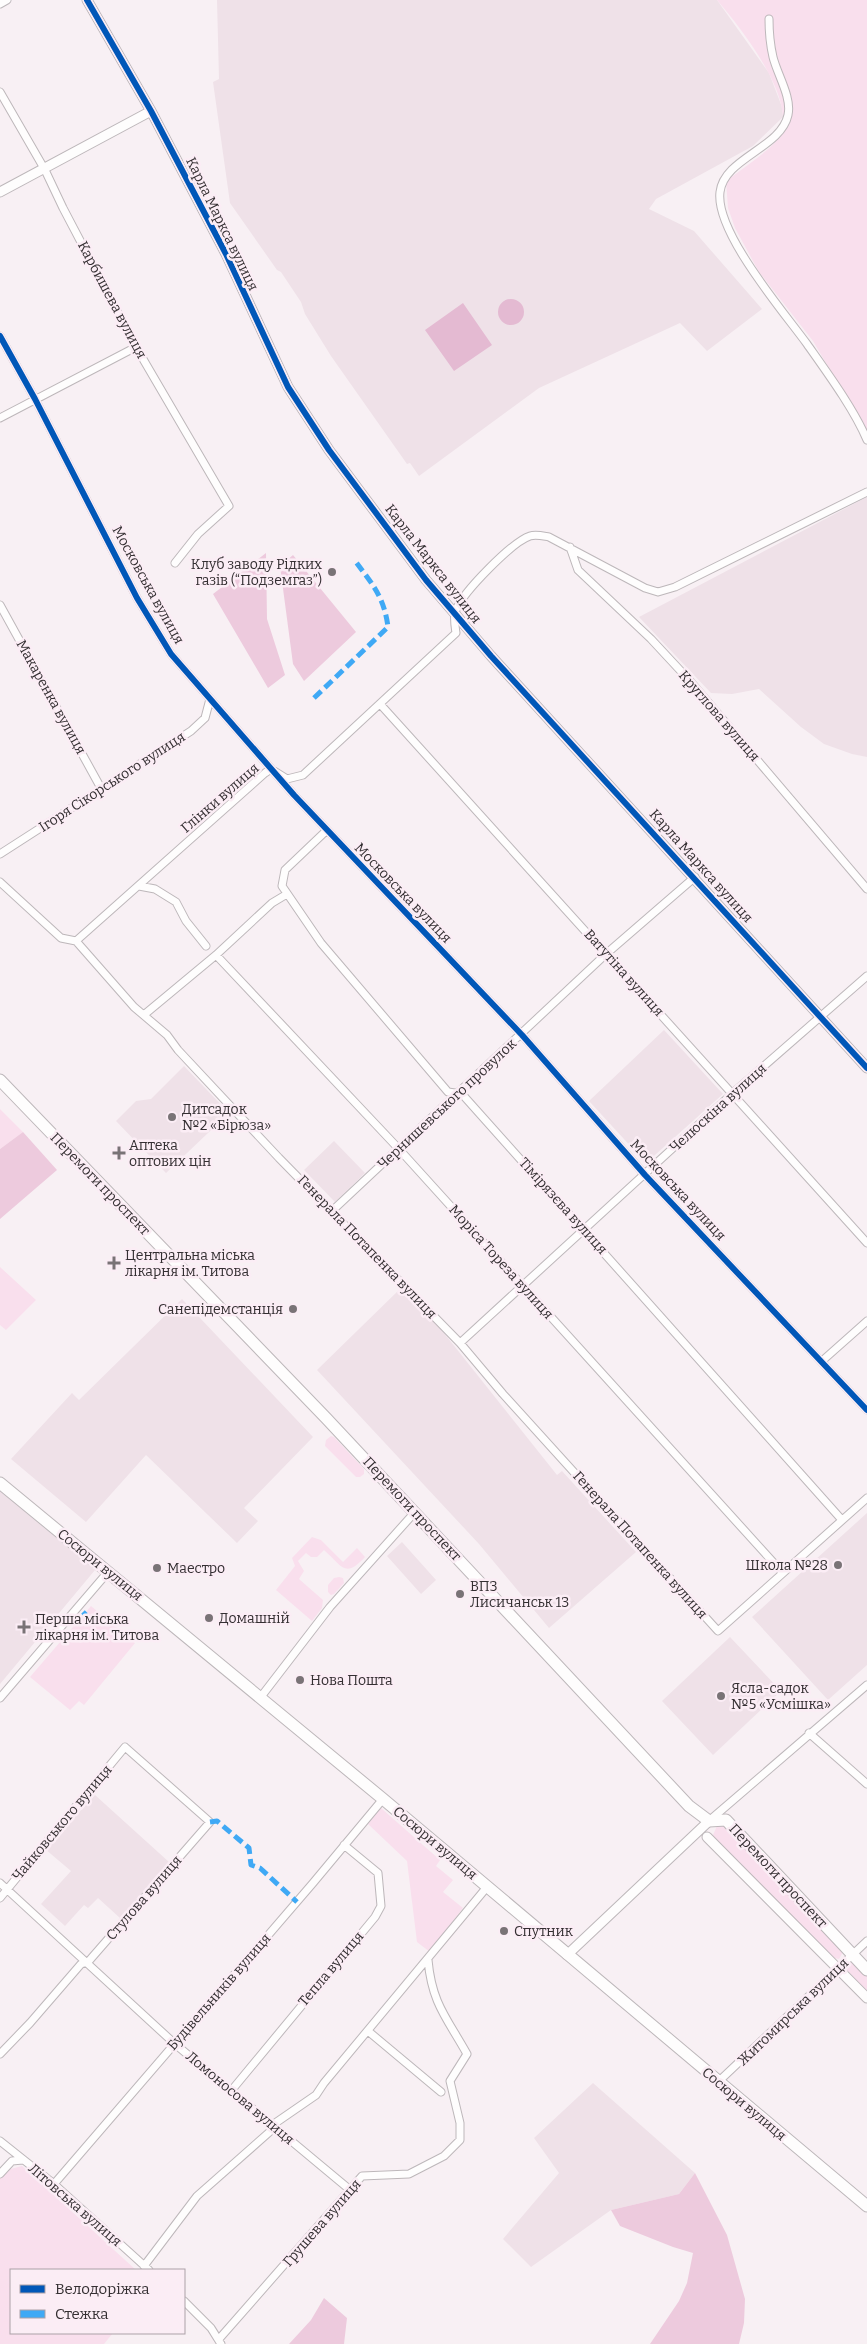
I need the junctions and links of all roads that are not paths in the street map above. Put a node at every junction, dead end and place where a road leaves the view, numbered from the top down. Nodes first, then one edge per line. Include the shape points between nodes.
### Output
1 (7, 0) edge
2 (87, 0) edge
3 (0, 4) edge
4 (768, 19) dead end
5 (0, 92) edge
6 (151, 110) junction
7 (45, 170) junction
8 (0, 192) edge
9 (0, 336) edge
10 (136, 347) junction
11 (35, 399) junction
12 (0, 418) edge
13 (867, 440) edge
14 (867, 492) edge
15 (570, 546) junction
16 (175, 563) dead end
17 (0, 604) edge
18 (454, 612) junction
19 (210, 699) junction
20 (380, 704) junction
21 (271, 769) junction
22 (102, 790) junction
23 (327, 830) junction
24 (0, 854) edge
25 (695, 877) junction
26 (0, 882) edge
27 (139, 886) junction
28 (867, 889) edge
29 (287, 894) junction
30 (76, 941) junction
31 (206, 946) dead end
32 (606, 954) junction
33 (216, 955) junction
34 (867, 976) edge
35 (144, 1014) junction
36 (820, 1017) junction
37 (522, 1036) junction
38 (867, 1068) edge
39 (0, 1080) edge
40 (458, 1093) junction
41 (733, 1093) junction
42 (398, 1148) junction
43 (646, 1175) junction
44 (333, 1210) junction
45 (585, 1230) junction
46 (867, 1243) edge
47 (522, 1285) junction
48 (867, 1320) edge
49 (460, 1343) junction
50 (822, 1361) junction
51 (867, 1410) edge
52 (0, 1483) edge
53 (867, 1498) edge
54 (415, 1512) junction
55 (842, 1520) junction
56 (108, 1572) junction
57 (782, 1572) junction
58 (867, 1685) edge
59 (0, 1698) edge
60 (260, 1698) junction
61 (809, 1733) junction
62 (125, 1748) joint
63 (867, 1784) edge
64 (383, 1799) junction
65 (710, 1821) junction
66 (707, 1837) junction
67 (690, 1838) junction
68 (344, 1846) junction
69 (0, 1883) edge
70 (487, 1887) junction
71 (7, 1890) junction
72 (0, 1898) edge
73 (867, 1941) edge
74 (567, 1954) junction
75 (852, 1954) junction
76 (428, 1960) junction
77 (88, 1962) junction
78 (838, 1968) junction
79 (867, 1970) edge
80 (867, 1998) edge
81 (368, 2031) junction
82 (175, 2044) junction
83 (0, 2054) edge
84 (718, 2082) junction
85 (231, 2091) junction
86 (441, 2092) dead end
87 (273, 2127) junction
88 (0, 2141) edge
89 (23, 2160) junction
90 (0, 2174) edge
91 (54, 2184) junction
92 (349, 2189) junction
93 (867, 2206) edge
94 (146, 2268) edge
95 (185, 2302) edge
96 (220, 2342) edge

1 - 3 street
2 - 6 street, Карла Маркса вулиця
4 - 13 street via 770,45 788,104 788,116 780,131 728,173 719,193 721,205 744,258 807,344
5 - 7 street, Карбишева вулиця
6 - 7 street
6 - 18 street, Карла Маркса вулиця via 226,254 290,390 329,450 426,580
7 - 8 street
7 - 10 street, Карбишева вулиця
9 - 11 street, Московська вулиця
10 - 11 street
10 - 16 street, Карбишева вулиця via 229,506 198,534
11 - 12 street
11 - 19 street, Московська вулиця via 137,598 171,654
14 - 15 street via 666,591 645,588
15 - 18 street via 549,537 528,536 514,545 465,593
15 - 28 street, Круглова вулиця via 578,570 690,681
17 - 22 street, Макаренка вулиця
18 - 20 street, Глінки вулиця via 456,633
18 - 25 street, Карла Маркса вулиця
19 - 21 street, Московська вулиця
19 - 22 street, Ігоря Сікорського вулиця via 205,718 191,731
20 - 21 street, Глінки вулиця via 303,775 287,779
20 - 32 street, Ватутіна вулиця
21 - 23 street, Московська вулиця
21 - 27 street, Глінки вулиця
22 - 24 street, Ігоря Сікорського вулиця
23 - 29 street via 286,870 282,886
23 - 37 street, Московська вулиця
25 - 32 street, Чернишевського провулок
25 - 36 street, Карла Маркса вулиця
26 - 30 street, Генерала Потапенка вулиця via 61,938
27 - 30 street, Глінки вулиця
27 - 31 street via 154,889 176,902
29 - 33 street via 272,903
29 - 40 street, Тімірязєва вулиця via 321,943 448,1092
30 - 35 street, Генерала Потапенка вулиця via 134,1007
32 - 37 street, Чернишевського провулок
32 - 41 street, Ватутіна вулиця
33 - 35 street
33 - 42 street, Моріса Тореза вулиця
34 - 36 street, Челюскіна вулиця
35 - 44 street, Генерала Потапенка вулиця via 168,1035 178,1050 272,1151
36 - 38 street, Карла Маркса вулиця
36 - 41 street, Челюскіна вулиця
37 - 40 street, Чернишевського провулок
37 - 43 street, Московська вулиця
39 - 54 main road, Перемоги проспект
40 - 42 street, Чернишевського провулок
40 - 45 street, Тімірязєва вулиця
41 - 43 street, Челюскіна вулиця
41 - 46 street, Ватутіна вулиця
42 - 44 street, Чернишевського провулок
42 - 47 street, Моріса Тореза вулиця
43 - 45 street, Челюскіна вулиця
43 - 50 street, Московська вулиця
44 - 49 street, Генерала Потапенка вулиця
45 - 47 street, Челюскіна вулиця
45 - 55 street, Тімірязєва вулиця
47 - 49 street, Челюскіна вулиця
47 - 57 street, Моріса Тореза вулиця
48 - 50 street
49 - 57 street, Генерала Потапенка вулиця via 718,1631
50 - 51 street, Московська вулиця
52 - 56 main road, Сосюри вулиця
53 - 55 street
54 - 60 street via 330,1607
54 - 65 main road, Перемоги проспект via 689,1806
55 - 57 street
56 - 59 street
56 - 60 main road, Сосюри вулиця
58 - 61 street
60 - 64 main road, Сосюри вулиця
61 - 63 street
61 - 65 street
62 - 71 street, Чайковського вулиця
62 - 77 street, Стулова вулиця via 210,1822
64 - 68 street, Будівельників вулиця
64 - 70 main road, Сосюри вулиця
65 - 66 street
65 - 67 street
65 - 75 main road, Перемоги проспект via 726,1820
66 - 67 street
66 - 78 street, Перемоги проспект
67 - 74 street
68 - 82 street, Будівельників вулиця
68 - 85 street, Тепла вулиця via 378,1873 381,1906
69 - 71 street, Ломоносова вулиця
70 - 74 main road, Сосюри вулиця
70 - 76 street
71 - 72 street, Чайковського вулиця
71 - 77 street, Ломоносова вулиця
73 - 75 street, Житомирська вулиця
74 - 84 main road, Сосюри вулиця
75 - 78 street, Житомирська вулиця
75 - 79 main road, Перемоги проспект
76 - 81 street
76 - 92 street, Грушева вулиця via 437,2005 467,2054 450,2081 460,2123 460,2140 444,2156 409,2174 362,2176
77 - 82 street, Ломоносова вулиця
77 - 83 street, Стулова вулиця via 81,1964
78 - 80 street, Перемоги проспект
78 - 84 street, Житомирська вулиця
81 - 86 street
81 - 87 street via 316,2096
82 - 85 street, Ломоносова вулиця
82 - 91 street, Будівельників вулиця
84 - 93 main road, Сосюри вулиця
85 - 87 street, Ломоносова вулиця
87 - 92 street, Ломоносова вулиця
87 - 94 street via 197,2196
88 - 89 street, Літовська вулиця
89 - 90 street via 12,2162
89 - 91 street, Літовська вулиця
91 - 94 street, Літовська вулиця
92 - 96 street, Грушева вулиця
95 - 96 street

